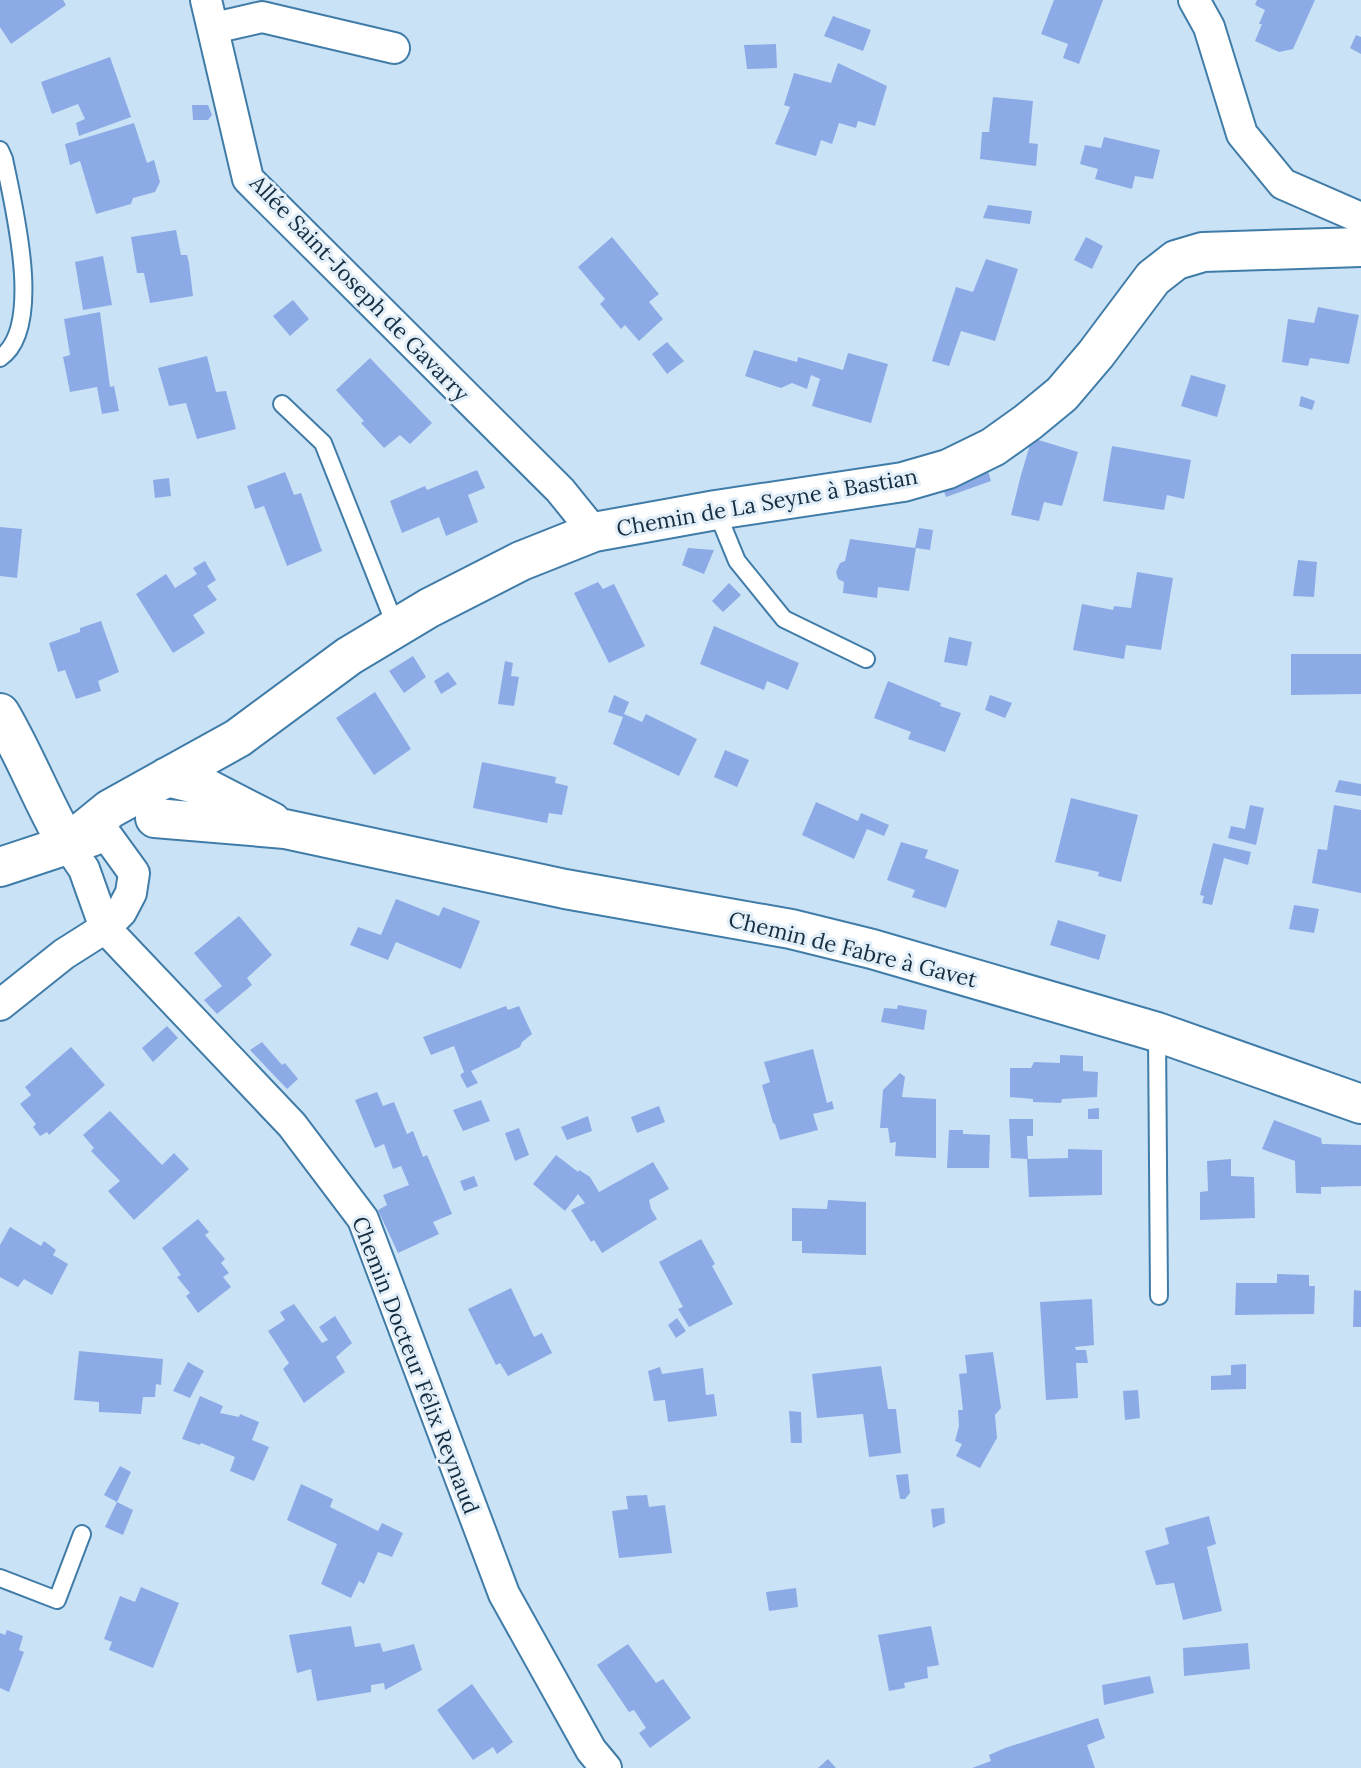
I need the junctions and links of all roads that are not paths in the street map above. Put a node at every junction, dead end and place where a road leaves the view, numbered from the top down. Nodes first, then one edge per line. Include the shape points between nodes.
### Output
1 (1194, 0) edge
2 (210, 14) edge
3 (394, 48) dead end
4 (0, 150) edge
5 (1361, 218) edge
6 (1361, 247) edge
7 (0, 358) edge
8 (282, 404) dead end
9 (716, 510) junction
10 (594, 532) junction
11 (396, 627) junction
12 (866, 659) dead end
13 (0, 713) edge
14 (183, 781) junction
15 (155, 818) junction
16 (285, 829) junction
17 (87, 835) junction
18 (0, 867) edge
19 (105, 928) junction
20 (0, 1005) edge
21 (1157, 1032) junction
22 (1361, 1104) edge
23 (1159, 1296) dead end
24 (82, 1534) dead end
25 (0, 1578) edge
26 (606, 1768) edge

1 - 5 street via 1209,27 1242,134 1283,184
2 - 3 street via 262,17
2 - 10 street, Allée Saint-Joseph de Gavarry via 248,179 560,490
4 - 7 lane via 17,224 24,296 20,325 9,352
6 - 9 street, Chemin de La Seyne à Bastian via 1203,252 1176,260 1153,278 1062,394 993,447 948,469 903,482
8 - 11 lane via 323,443
9 - 10 street, Chemin de La Seyne à Bastian
9 - 12 lane via 737,561 784,619
10 - 11 street, Chemin de La Seyne à Bastian via 521,561
11 - 14 street, Chemin de La Seyne à Bastian via 349,656
13 - 17 street via 50,814
14 - 15 street, Chemin de La Seyne à Bastian
14 - 16 street, Chemin de Fabre à Gavet
14 - 17 street, Chemin de La Seyne à Bastian via 110,809
15 - 16 street, Chemin de Fabre à Gavet
15 - 17 street, Chemin de La Seyne à Bastian
16 - 21 street, Chemin de Fabre à Gavet via 565,889 791,929
17 - 18 street, Chemin de La Seyne à Bastian
17 - 19 street via 84,869
17 - 19 street via 134,873 121,912
19 - 20 street
19 - 26 street, Chemin Docteur Félix Reynaud via 292,1125 363,1219 504,1594
21 - 22 street, Chemin de Fabre à Gavet
21 - 23 lane
24 - 25 lane via 57,1600

